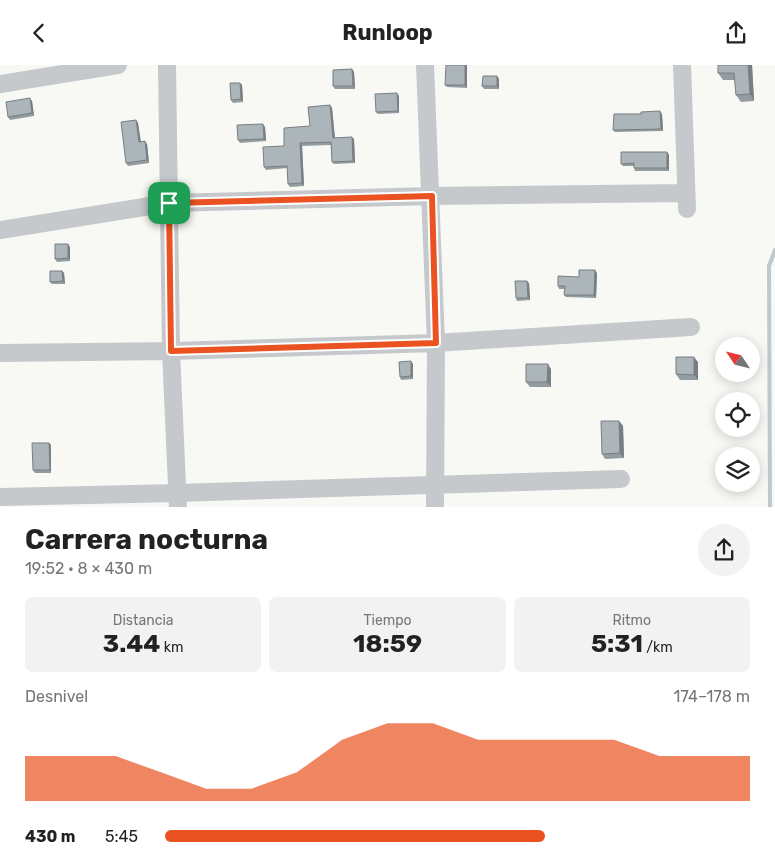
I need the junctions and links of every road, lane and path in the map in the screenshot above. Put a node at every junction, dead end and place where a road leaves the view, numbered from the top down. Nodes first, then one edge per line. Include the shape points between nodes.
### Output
1 (118, 65) edge
2 (168, 65) edge
3 (425, 65) edge
4 (682, 65) edge
5 (0, 83) edge
6 (432, 196) junction
7 (169, 203) junction
8 (0, 230) edge
9 (691, 327) dead end
10 (436, 343) junction
11 (171, 351) junction
12 (0, 353) edge
13 (621, 479) dead end
14 (434, 484) junction
15 (0, 497) edge
16 (178, 501) edge
17 (435, 507) edge

1 - 5 street
2 - 7 street
3 - 6 street
4 - 6 street via 686,201
6 - 7 street
6 - 10 street
7 - 8 street
7 - 11 street
9 - 10 street
10 - 11 street
10 - 14 street
11 - 12 street
11 - 16 street
13 - 14 street
14 - 16 street
14 - 17 street
15 - 16 street

